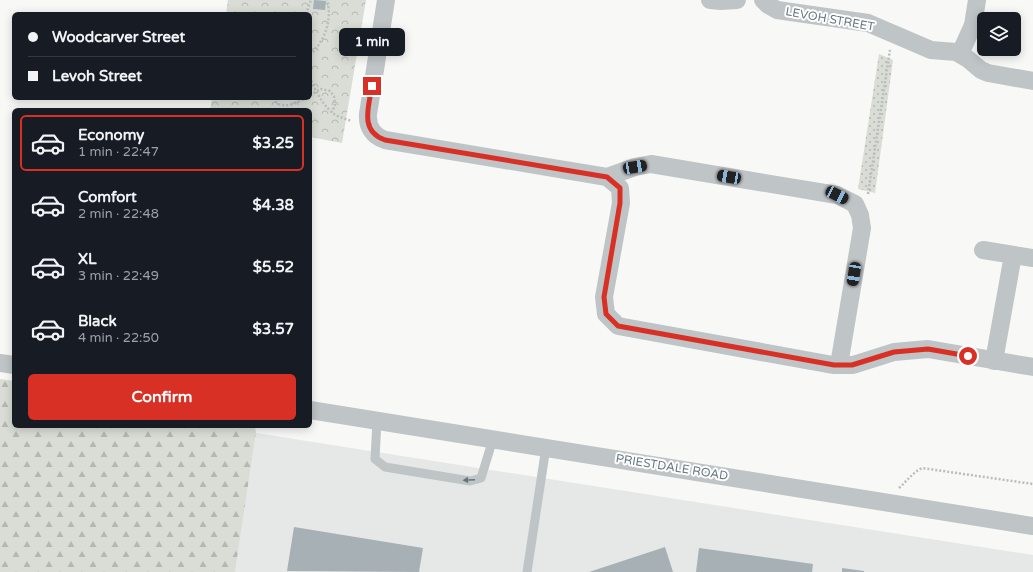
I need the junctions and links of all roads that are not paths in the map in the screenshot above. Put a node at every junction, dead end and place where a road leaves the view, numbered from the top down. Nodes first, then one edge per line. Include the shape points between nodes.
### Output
1 (386, 0) edge
2 (710, 0) edge
3 (736, 0) edge
4 (763, 0) edge
5 (977, 0) edge
6 (960, 54) junction
7 (1033, 80) edge
8 (607, 177) junction
9 (983, 250) dead end
10 (1013, 255) junction
11 (1033, 258) edge
12 (994, 361) junction
13 (0, 363) edge
14 (12, 365) edge
15 (839, 365) junction
16 (1033, 367) edge
17 (312, 410) edge
18 (377, 420) junction
19 (492, 439) junction
20 (546, 447) junction
21 (1033, 526) edge
22 (527, 572) edge

1 - 8 street via 367,122 371,131 378,137
2 - 3 street
4 - 6 street, LEVOH STREET via 777,10 868,23 931,50
5 - 6 street via 973,25
6 - 7 street, LEVOH STREET via 988,73
8 - 15 street via 620,188 620,203 604,297 606,314 618,326
8 - 15 street via 651,164 837,195 855,204 862,228
9 - 10 street
10 - 11 street
10 - 12 street
12 - 15 street via 928,349 894,352 852,365
12 - 16 street
13 - 14 street
17 - 18 street, PRIESTDALE ROAD
18 - 19 street, PRIESTDALE ROAD
19 -> 18 lane via 481,478 470,481 385,468 375,459
19 - 20 street, PRIESTDALE ROAD
20 - 21 street, PRIESTDALE ROAD
20 - 22 lane

